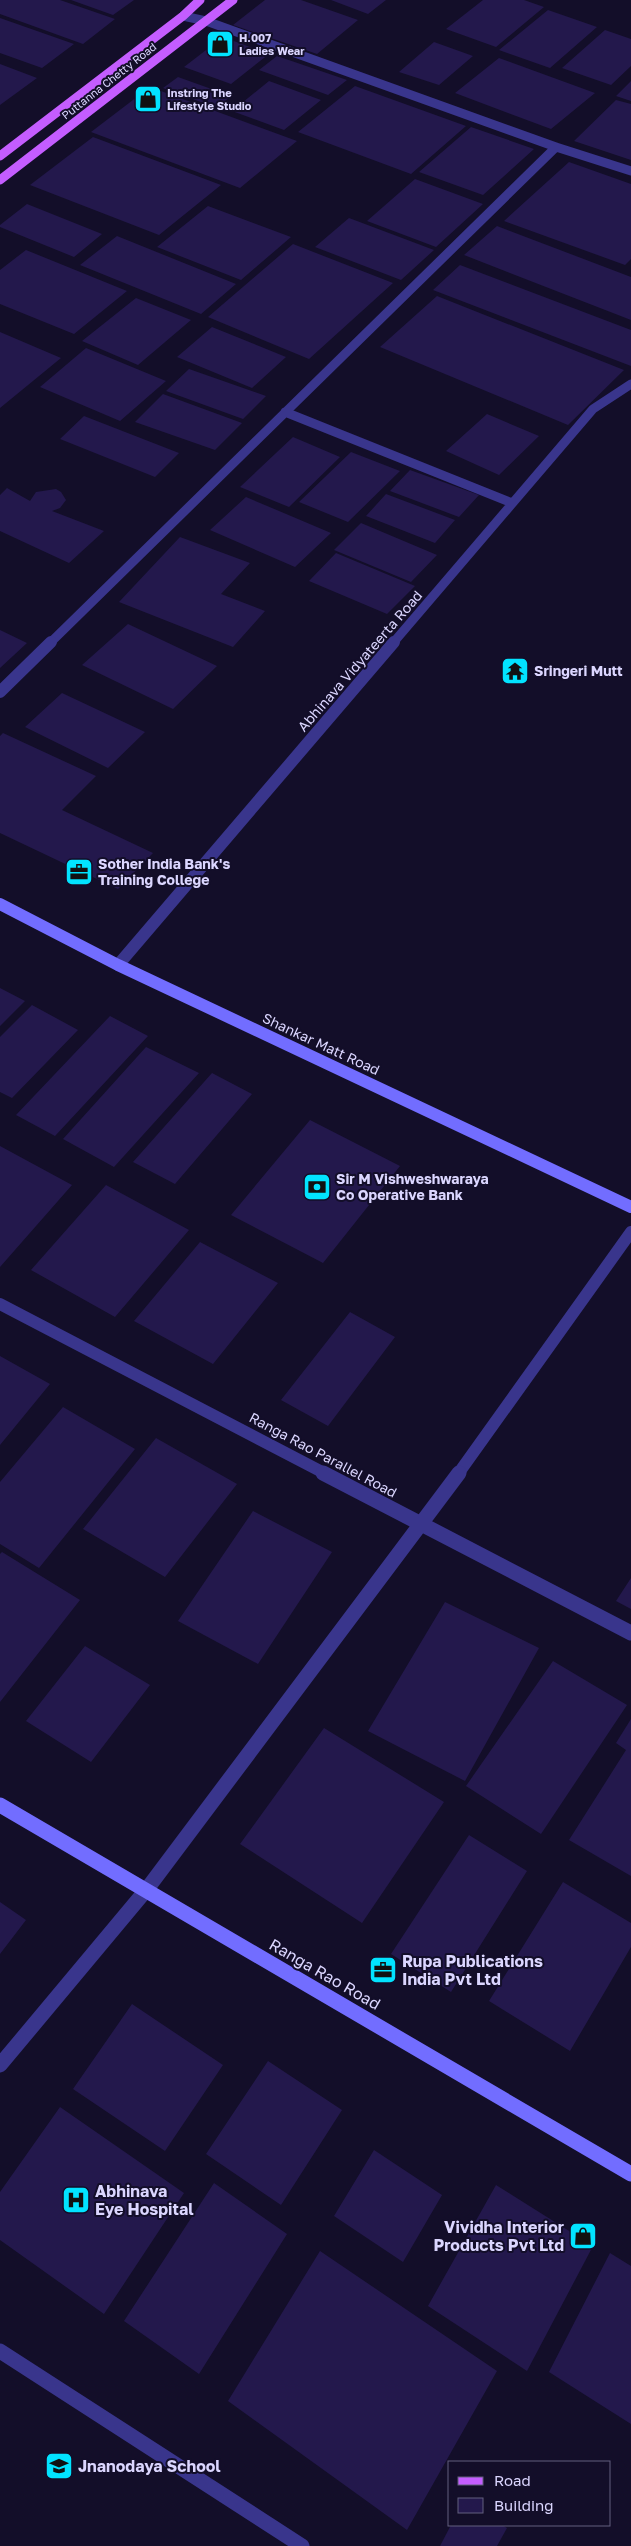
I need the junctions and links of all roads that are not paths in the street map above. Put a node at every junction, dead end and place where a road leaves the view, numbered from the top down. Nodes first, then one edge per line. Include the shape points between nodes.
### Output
1 (200, 0) edge
2 (232, 0) edge
3 (183, 16) junction
4 (206, 21) junction
5 (556, 147) junction
6 (0, 156) edge
7 (631, 172) edge
8 (0, 180) edge
9 (631, 384) edge
10 (285, 412) junction
11 (512, 503) junction
12 (0, 692) edge
13 (0, 904) edge
14 (118, 964) junction
15 (631, 1208) edge
16 (631, 1232) edge
17 (0, 1304) edge
18 (422, 1525) junction
19 (631, 1633) edge
20 (0, 1805) edge
21 (147, 1889) junction
22 (0, 2065) edge
23 (631, 2174) edge
24 (0, 2352) edge
25 (302, 2546) edge

1 - 3 main road, Puttanna Chetty Road
2 - 4 main road, Puttanna Chetty Road
3 - 4 street
3 - 6 main road, Puttanna Chetty Road
4 - 5 street
4 - 8 main road, Puttanna Chetty Road
5 - 7 street
5 - 10 street
9 - 11 street, Abhinava Vidyateerta Road via 593,409
10 - 11 street
10 - 12 street
11 - 14 street, Abhinava Vidyateerta Road
13 - 14 street, Shankar Matt Road
14 - 15 street, Shankar Matt Road
16 - 18 street
17 - 18 street, Ranga Rao Parallel Road
18 - 19 street, Ranga Rao Parallel Road
18 - 21 street
20 - 21 street, Ranga Rao Road
21 - 22 street
21 - 23 street, Ranga Rao Road
24 - 25 street

